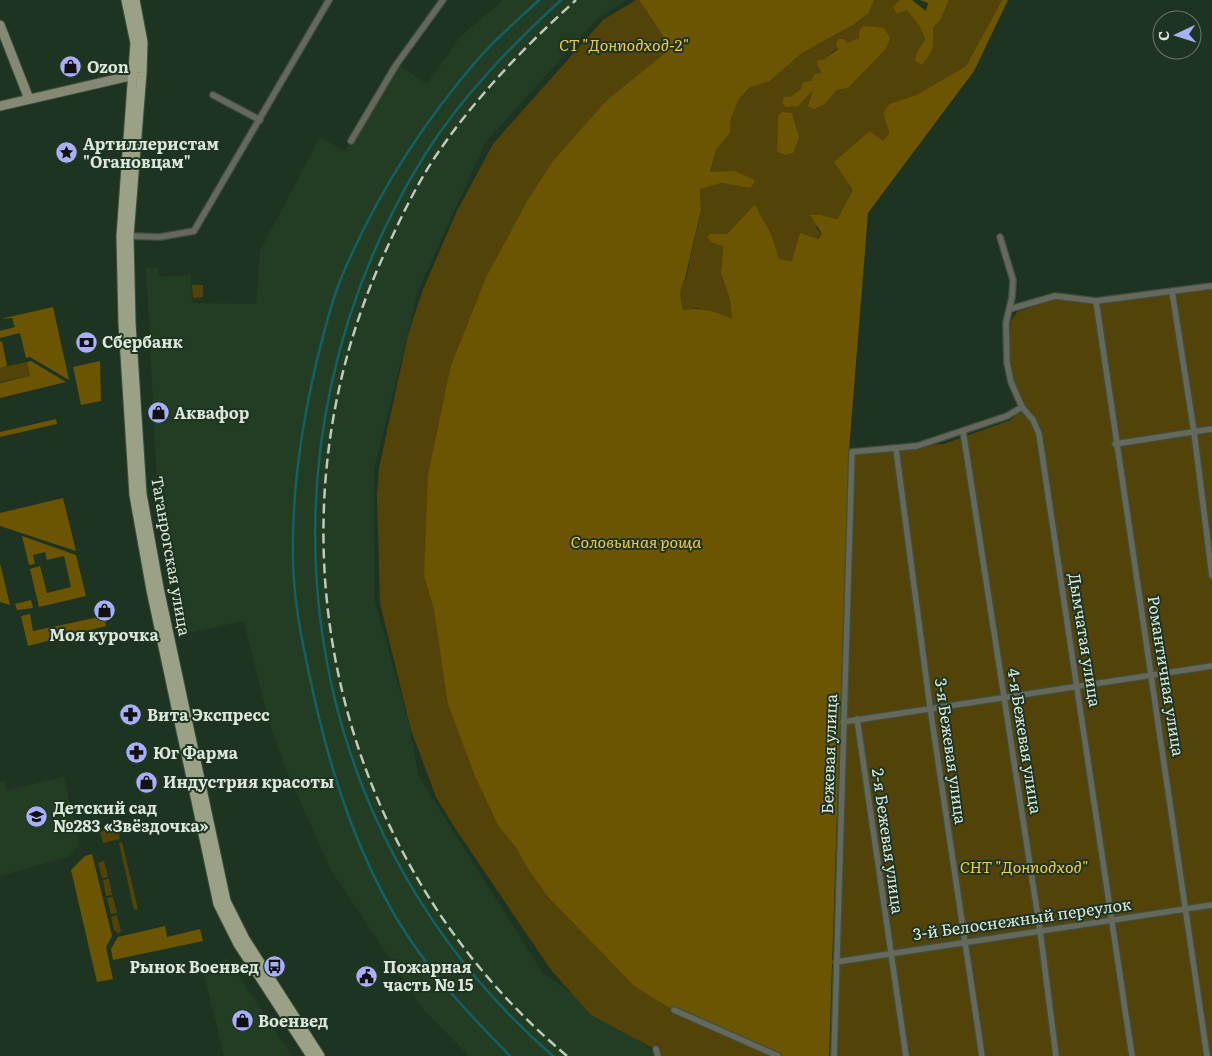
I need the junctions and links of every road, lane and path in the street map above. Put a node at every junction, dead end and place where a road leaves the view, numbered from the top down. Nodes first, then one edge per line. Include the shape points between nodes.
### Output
1 (126, 0) edge
2 (135, 0) edge
3 (329, 0) edge
4 (443, 0) edge
5 (0, 25) edge
6 (138, 74) junction
7 (213, 95) dead end
8 (30, 99) junction
9 (0, 106) edge
10 (260, 120) junction
11 (351, 141) dead end
12 (125, 236) junction
13 (1000, 237) dead end
14 (1212, 286) edge
15 (1172, 291) junction
16 (1096, 300) junction
17 (1010, 308) junction
18 (1022, 408) junction
19 (1212, 429) edge
20 (963, 431) junction
21 (1194, 432) junction
22 (1116, 444) junction
23 (896, 449) junction
24 (1212, 576) edge
25 (160, 614) junction
26 (1212, 666) edge
27 (1152, 675) junction
28 (1078, 687) junction
29 (1005, 698) junction
30 (930, 708) junction
31 (857, 719) junction
32 (843, 722) junction
33 (1212, 905) edge
34 (1186, 909) junction
35 (1112, 920) junction
36 (1040, 930) junction
37 (965, 942) junction
38 (890, 952) junction
39 (836, 962) junction
40 (674, 1010) dead end
41 (656, 1049) dead end
42 (311, 1056) edge
43 (320, 1056) edge
44 (658, 1056) edge
45 (778, 1056) edge
46 (834, 1056) edge
47 (906, 1056) edge
48 (982, 1056) edge
49 (1056, 1056) edge
50 (1132, 1056) edge
51 (1207, 1056) edge

1 - 6 main road, Таганрогская улица
2 - 6 main road, Таганрогская улица via 143,42
3 - 10 street
4 - 11 street via 396,65
5 - 8 main road
6 - 8 main road
6 - 12 main road, Таганрогская улица
7 - 10 street
8 - 9 main road
10 - 12 street via 194,230 160,236
12 - 25 main road, Таганрогская улица via 142,494
13 - 17 street, Дымчатая улица via 1013,280
14 - 15 street
15 - 16 street
15 - 21 street
16 - 17 street via 1055,296
16 - 22 street, Романтичная улица
17 - 18 street, Дымчатая улица via 1006,323 1007,363
18 - 20 street
18 - 28 street, Дымчатая улица via 1033,420 1039,434
19 - 21 street
20 - 23 street via 917,446
20 - 29 street, 4-я Бежевая улица
21 - 22 street
21 - 24 street
22 - 27 street, Романтичная улица
23 - 30 street, 3-я Бежевая улица
23 - 32 street, Бежевая улица via 852,452
25 - 42 main road, Таганрогская улица via 218,904 238,944
25 - 43 main road, Таганрогская улица via 226,901 244,939
26 - 27 street
27 - 28 street
27 - 34 street, Романтичная улица
28 - 29 street
28 - 35 street, Дымчатая улица
29 - 30 street
29 - 36 street, 4-я Бежевая улица
30 - 31 street
30 - 37 street, 3-я Бежевая улица
31 - 32 street
31 - 38 street, 2-я Бежевая улица
32 - 39 street, Бежевая улица
33 - 34 street, 3-й Белоснежный переулок
34 - 35 street, 3-й Белоснежный переулок
34 - 51 street, Романтичная улица
35 - 36 street, 3-й Белоснежный переулок
35 - 50 street, Дымчатая улица
36 - 37 street, 3-й Белоснежный переулок
36 - 49 street, 4-я Бежевая улица
37 - 38 street, 3-й Белоснежный переулок
37 - 48 street, 3-я Бежевая улица
38 - 39 street, 3-й Белоснежный переулок
38 - 47 street, 2-я Бежевая улица
39 - 46 street, Бежевая улица
40 - 45 street
41 - 44 street

